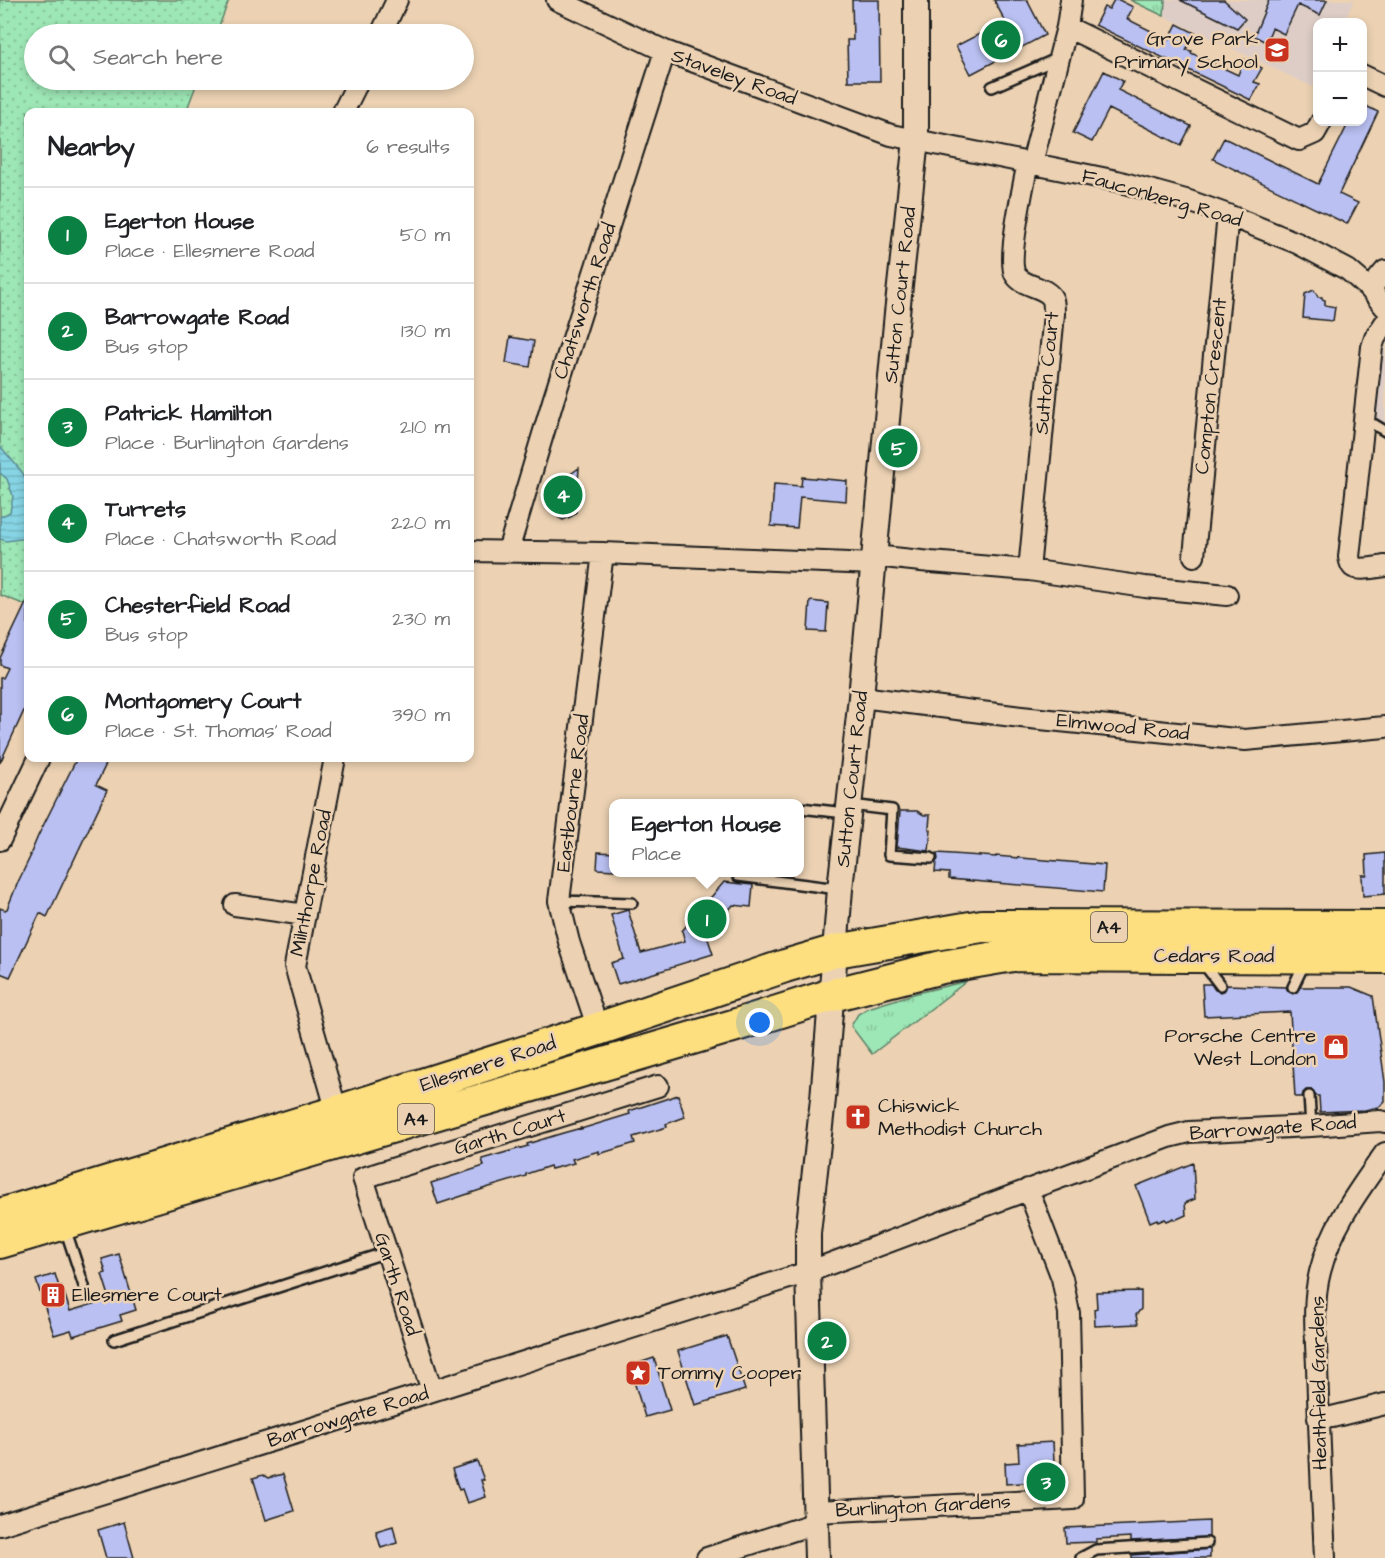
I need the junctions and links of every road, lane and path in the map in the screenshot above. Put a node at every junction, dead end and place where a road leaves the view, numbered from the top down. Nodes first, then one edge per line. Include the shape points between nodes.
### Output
1 (397, 0) edge
2 (557, 0) edge
3 (916, 0) edge
4 (1071, 0) edge
5 (386, 24) edge
6 (1067, 27) junction
7 (665, 51) junction
8 (1059, 58) junction
9 (1367, 77) edge
10 (1385, 86) edge
11 (992, 87) dead end
12 (354, 90) edge
13 (345, 108) edge
14 (1319, 126) edge
15 (916, 140) junction
16 (1030, 163) junction
17 (1228, 215) junction
18 (1385, 271) edge
19 (1370, 289) junction
20 (1385, 308) edge
21 (1385, 323) edge
22 (1364, 423) junction
23 (1385, 431) edge
24 (474, 551) edge
25 (508, 551) junction
26 (603, 553) junction
27 (1194, 556) dead end
28 (874, 560) junction
29 (1385, 566) edge
30 (1029, 570) junction
31 (1227, 595) dead end
32 (861, 698) junction
33 (1385, 727) edge
34 (37, 762) edge
35 (334, 762) edge
36 (804, 808) edge
37 (849, 809) junction
38 (0, 840) edge
39 (930, 858) dead end
40 (745, 877) edge
41 (840, 890) junction
42 (559, 901) junction
43 (632, 903) dead end
44 (235, 905) dead end
45 (305, 915) junction
46 (1385, 927) edge
47 (836, 951) junction
48 (1198, 956) junction
49 (1307, 957) junction
50 (1385, 957) edge
51 (1220, 985) dead end
52 (1293, 987) dead end
53 (832, 995) junction
54 (598, 1029) junction
55 (658, 1086) dead end
56 (1309, 1096) dead end
57 (337, 1112) junction
58 (1385, 1122) edge
59 (1311, 1126) junction
60 (1385, 1153) edge
61 (363, 1178) joint
62 (1028, 1189) junction
63 (0, 1215) edge
64 (64, 1223) junction
65 (0, 1242) edge
66 (387, 1252) junction
67 (808, 1272) junction
68 (84, 1286) dead end
69 (114, 1340) dead end
70 (432, 1391) junction
71 (1385, 1404) edge
72 (1318, 1418) junction
73 (816, 1517) junction
74 (0, 1525) edge
75 (1207, 1543) dead end
76 (707, 1558) edge
77 (817, 1558) edge
78 (1081, 1558) edge
79 (1325, 1558) edge

1 - 5 street
2 - 7 street, Staveley Road
3 - 15 street, Sutton Court Road
4 - 6 street
6 - 8 street
6 - 14 street via 1299,140 1315,133
7 - 15 street, Staveley Road via 891,135
7 - 25 street, Chatsworth Road
8 - 11 lane
8 - 16 street
9 - 10 street
12 - 13 street
15 - 16 street, Fauconberg Road
15 - 28 street, Sutton Court Road
16 - 17 street, Fauconberg Road via 1117,180
16 - 30 street, Sutton Court via 1012,252 1013,272 1017,278 1049,294 1054,314
17 - 19 street, Fauconberg Road via 1330,260
17 - 27 street, Compton Crescent
18 - 19 street
19 - 20 street, Fauconberg Road
21 - 22 street via 1372,347
22 - 23 lane
22 - 29 street via 1350,564 1359,569
24 - 25 street
25 - 26 street
26 - 28 street
26 - 42 street, Eastbourne Road
28 - 30 street
28 - 32 street, Sutton Court Road
30 - 31 street
32 - 33 street, Elmwood Road via 1245,740
32 - 37 street, Sutton Court Road
34 - 38 street
35 - 45 street, Milnthorpe Road
36 - 37 lane
37 - 39 lane via 892,810 889,855
37 - 41 street, Sutton Court Road
40 - 41 lane
41 - 47 street, Sutton Court Road
42 - 43 lane
42 - 54 street, Eastbourne Road
44 - 45 street
45 - 57 street, Milnthorpe Road via 295,966
46 - 47 highway, Cedars Road / A4 via 982,926
47 - 53 street, Sutton Court Road
47 - 54 highway, Ellesmere Road / A4
48 - 49 highway, Cedars Road / A4
48 - 51 lane
48 - 53 highway, Cedars Road / A4 via 983,959
49 - 50 highway, Cedars Road / A4
49 - 52 lane
53 - 64 highway, Ellesmere Road / A4
53 - 67 street, Sutton Court Road via 808,1233
54 - 57 highway, Ellesmere Road / A4
55 - 61 street, Garth Court
56 - 59 lane
57 - 63 highway, Ellesmere Road / A4
58 - 59 street, Barrowgate Road
59 - 62 street, Barrowgate Road via 1189,1132
60 - 72 street, Heathfield Gardens via 1352,1199 1320,1272 1315,1300
61 - 66 street, Garth Road
62 - 67 street, Barrowgate Road
62 - 73 street, Burlington Gardens via 1062,1278 1069,1313 1073,1499
64 - 65 highway, Ellesmere Road / A4
64 - 68 lane
66 - 69 lane
66 - 70 street, Garth Road
67 - 70 street, Barrowgate Road
67 - 73 street, Sutton Court Road
70 - 74 street, Barrowgate Road
71 - 72 street
72 - 79 street, Heathfield Gardens
73 - 76 street
73 - 77 street, Sutton Court Road
75 - 78 lane via 1096,1550

